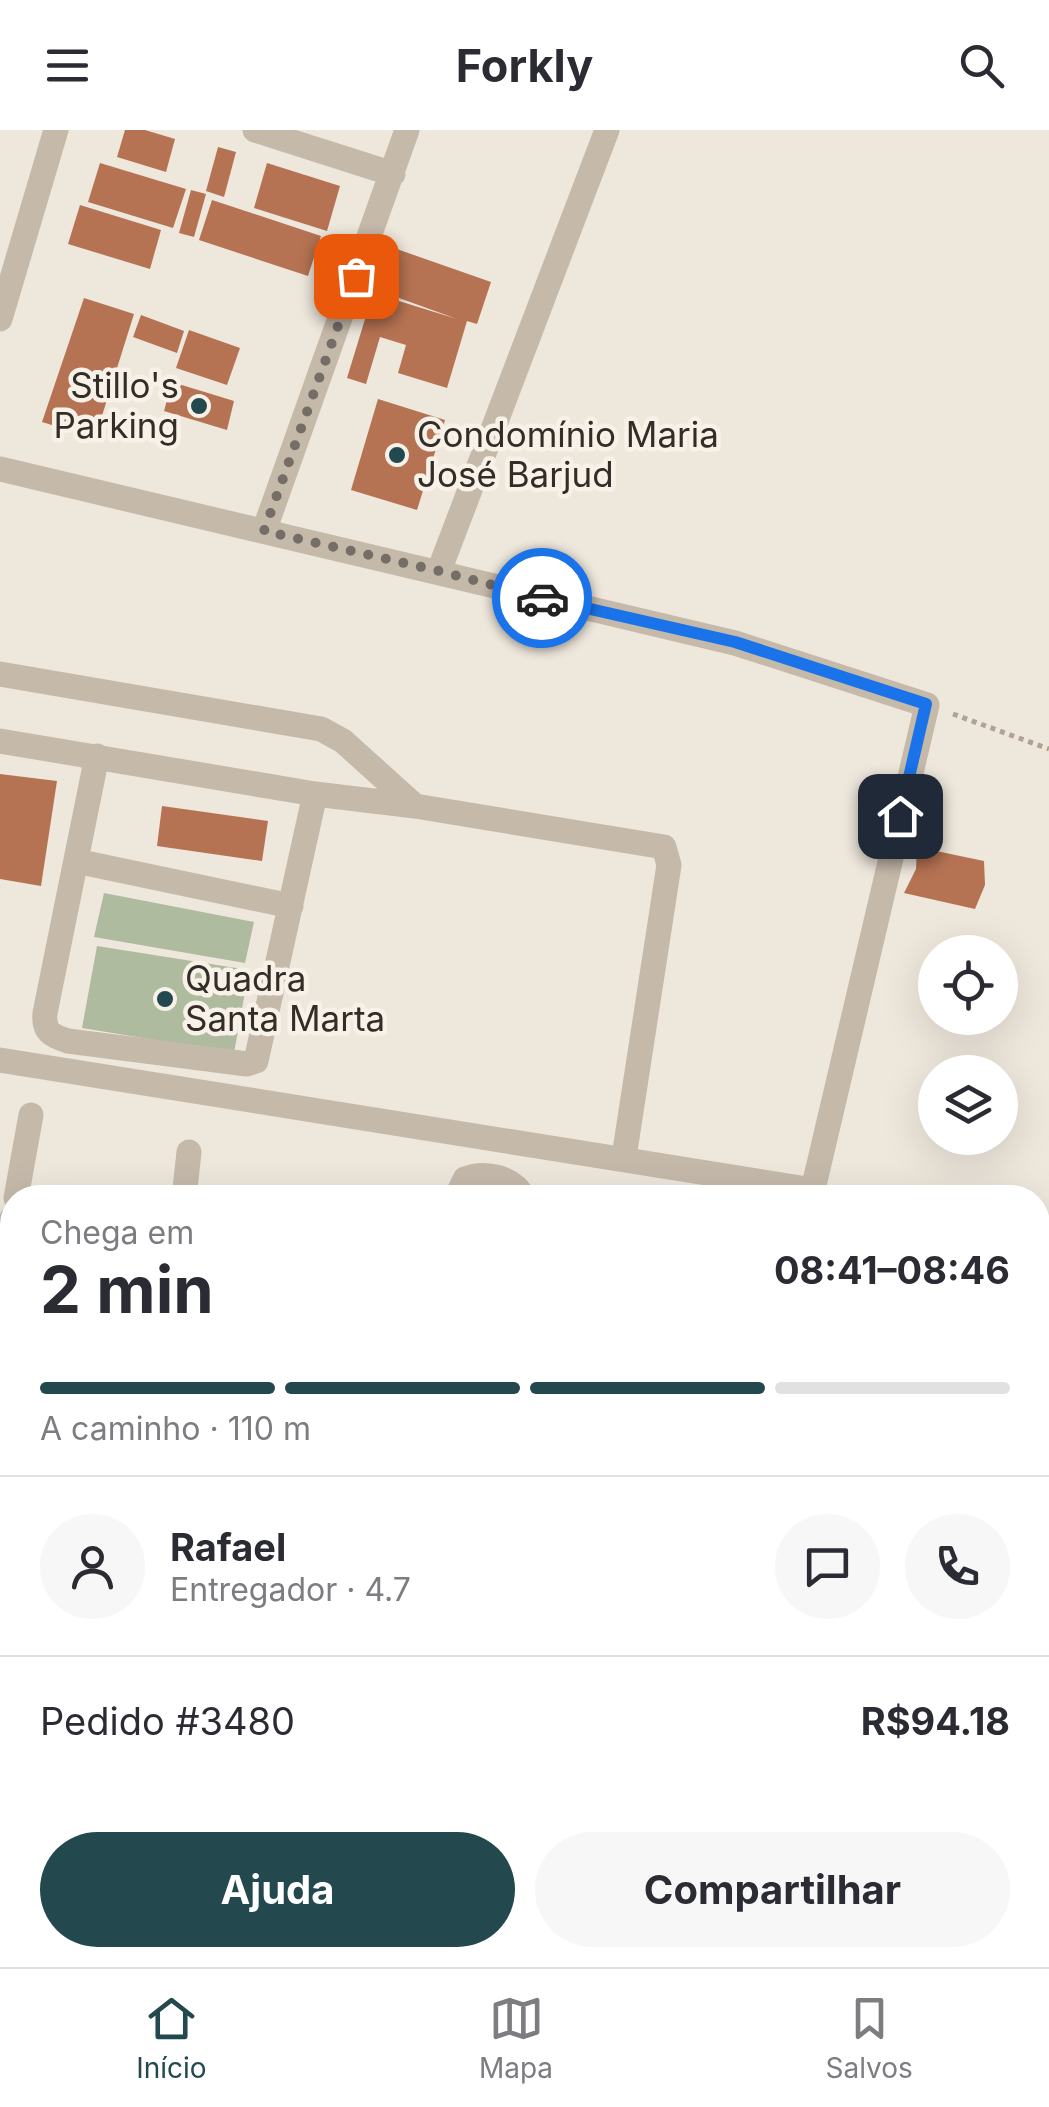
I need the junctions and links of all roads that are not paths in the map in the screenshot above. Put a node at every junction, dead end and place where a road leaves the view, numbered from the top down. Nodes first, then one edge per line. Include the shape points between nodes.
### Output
1 (56, 130) edge
2 (255, 130) edge
3 (407, 130) edge
4 (607, 130) edge
5 (393, 174) junction
6 (0, 319) edge
7 (0, 469) edge
8 (264, 531) junction
9 (439, 571) junction
10 (0, 674) edge
11 (0, 741) edge
12 (97, 756) junction
13 (314, 794) junction
14 (414, 806) junction
15 (76, 861) junction
16 (291, 906) junction
17 (0, 1060) edge
18 (30, 1115) dead end
19 (189, 1152) dead end
20 (624, 1157) junction
21 (18, 1185) edge
22 (185, 1185) edge
23 (462, 1185) edge
24 (513, 1185) edge
25 (766, 1185) edge
26 (814, 1185) edge

1 - 6 street
2 - 5 street
3 - 5 street
4 - 9 street
5 - 8 street
7 - 8 street
8 - 9 street
9 - 26 street via 735,642 926,704
10 - 14 street via 321,728
11 - 12 street
12 - 13 street
12 - 15 street
13 - 14 street
13 - 16 street
14 - 20 street via 659,845 668,854
15 - 16 street
15 - 16 street via 44,1025 68,1041 253,1063
17 - 20 street
18 - 21 street
19 - 22 street
20 - 25 street
23 - 24 street via 482,1174

